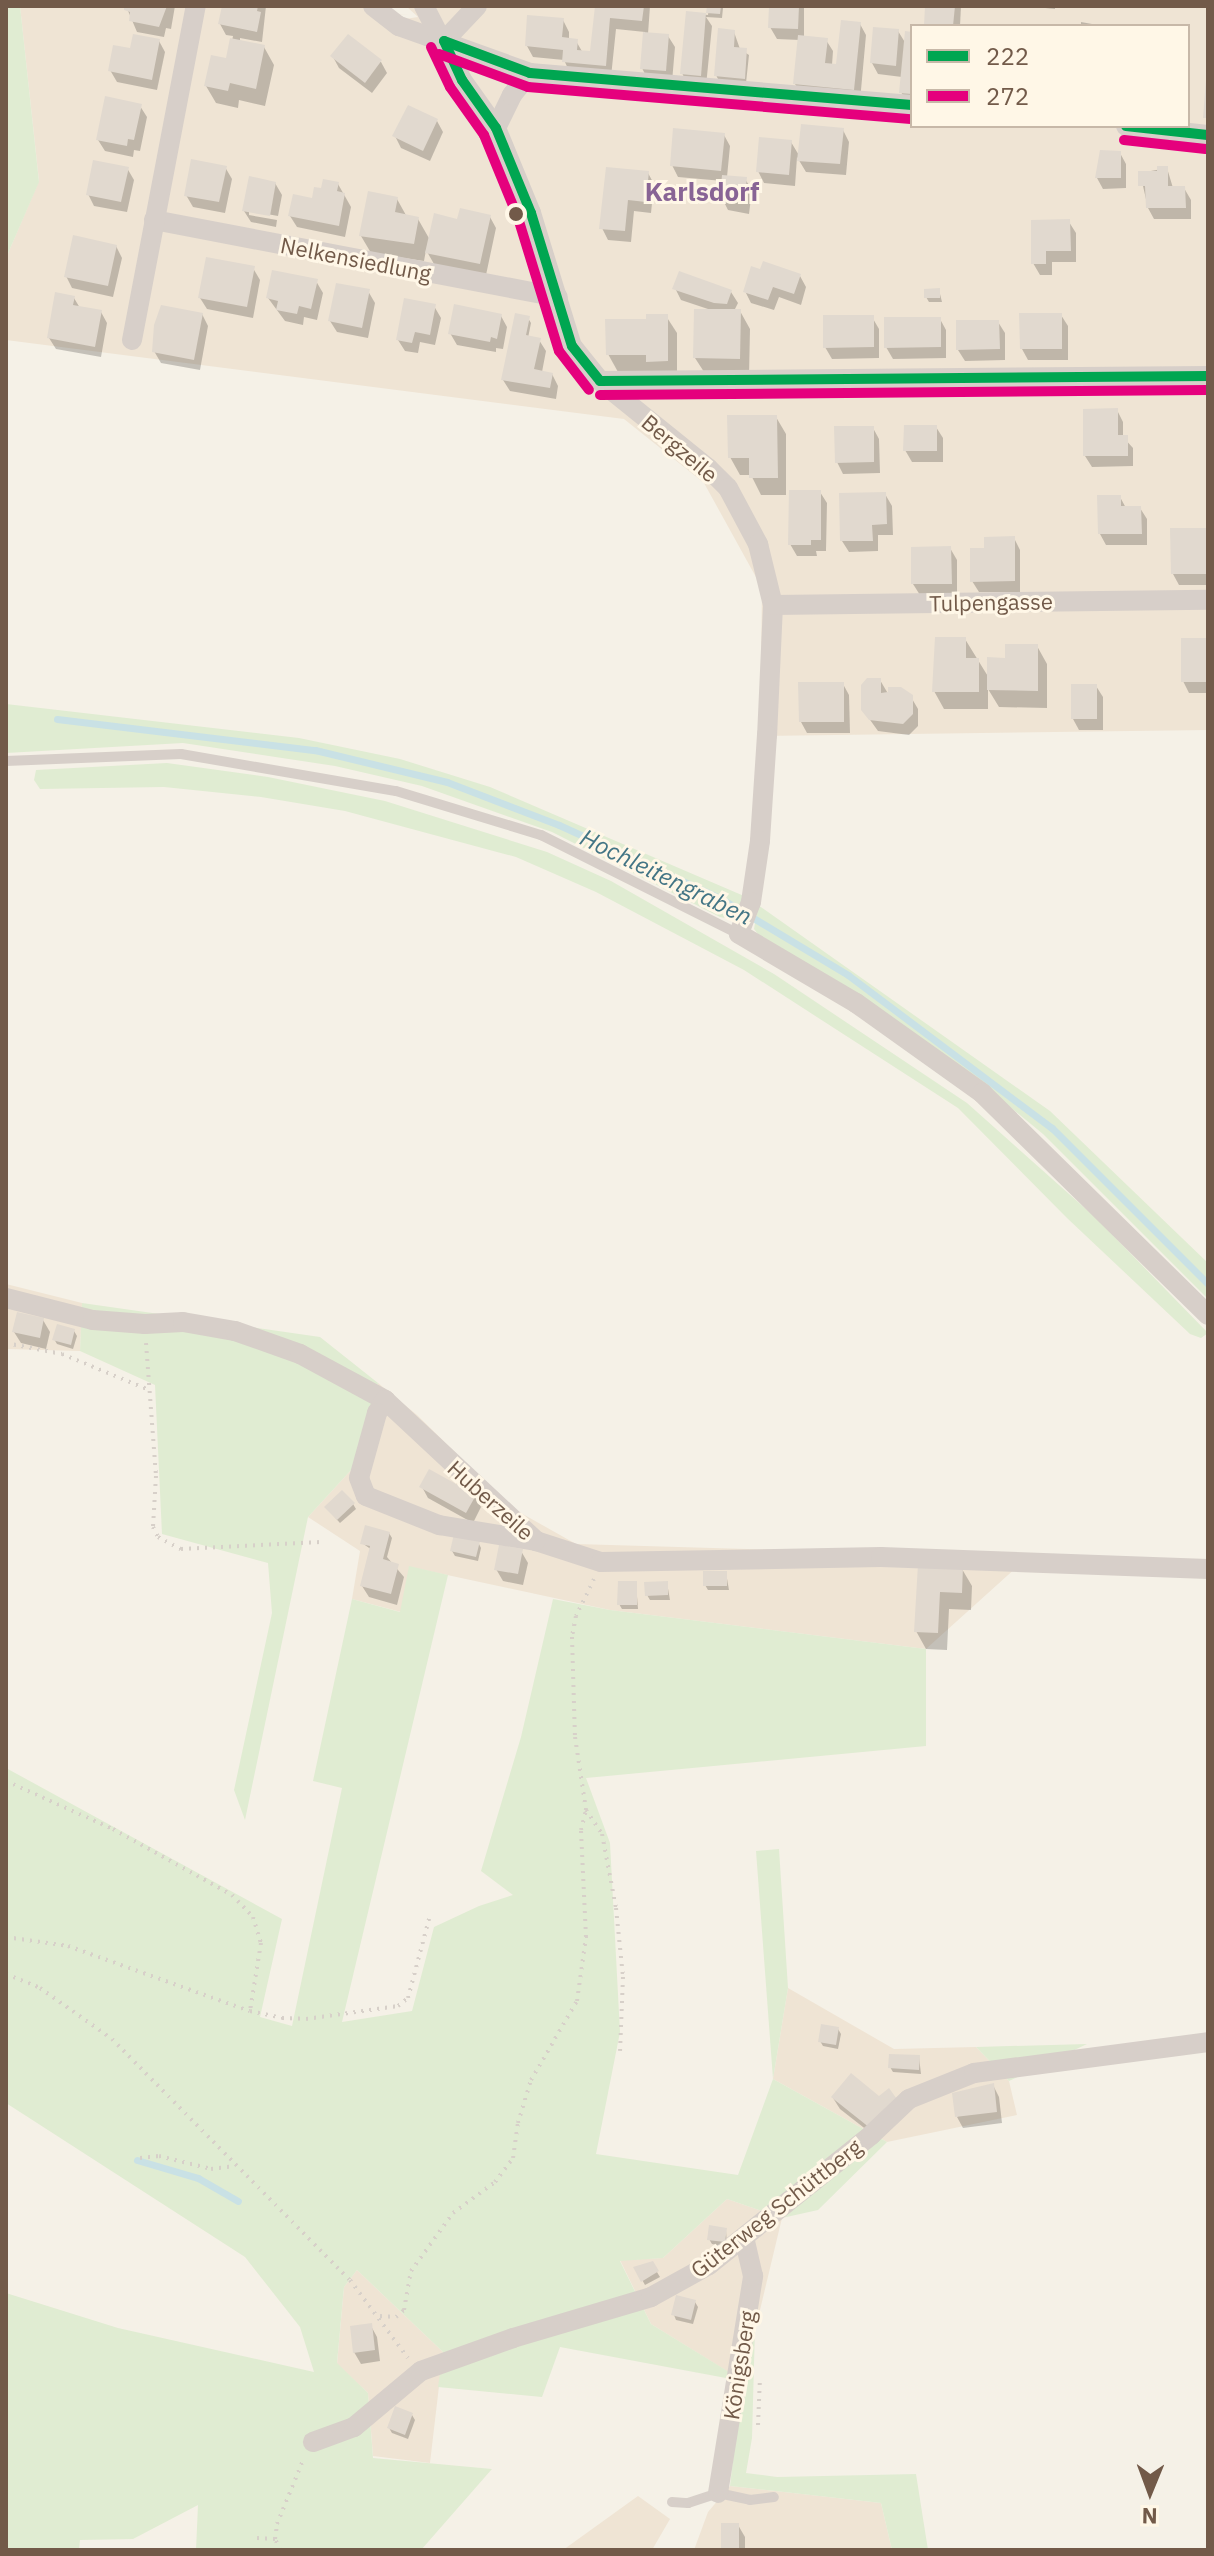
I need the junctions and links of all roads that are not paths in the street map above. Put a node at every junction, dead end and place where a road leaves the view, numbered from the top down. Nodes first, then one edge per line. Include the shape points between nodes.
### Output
1 (196, 6) edge
2 (373, 6) edge
3 (477, 6) edge
4 (426, 7) edge
5 (444, 41) junction
6 (530, 73) junction
7 (910, 105) edge
8 (496, 128) junction
9 (1144, 128) edge
10 (1208, 135) edge
11 (154, 220) junction
12 (558, 297) junction
13 (132, 340) dead end
14 (1208, 376) edge
15 (600, 381) junction
16 (1208, 600) edge
17 (773, 605) junction
18 (6, 761) edge
19 (742, 930) junction
20 (6, 1298) edge
21 (1208, 1315) edge
22 (385, 1400) junction
23 (536, 1541) junction
24 (1208, 1569) edge
25 (1208, 2042) edge
26 (744, 2238) junction
27 (313, 2442) dead end
28 (718, 2493) junction
29 (774, 2497) dead end
30 (672, 2502) dead end

1 - 11 street
2 - 5 street via 399,26
3 - 5 street
4 - 5 street, Bergzeile
5 - 6 street
5 - 8 street, Bergzeile via 462,80
6 - 7 street
6 - 8 street
8 - 12 street, Bergzeile
9 - 10 street
11 - 12 street, Nelkensiedlung
11 - 13 street
12 - 15 street, Bergzeile via 572,346
14 - 15 street
15 - 17 street, Bergzeile via 728,488 758,544
16 - 17 street, Tulpengasse
17 - 19 street, Bergzeile via 760,841
18 - 19 lane via 181,754 396,791 541,835
19 - 21 street via 982,1093
20 - 22 street, Huberzeile via 93,1320 183,1322 235,1331 300,1354
22 - 23 street, Huberzeile
22 - 23 street via 359,1478 366,1496 439,1525
23 - 24 street, Huberzeile via 601,1562 881,1557
25 - 26 street, Güterweg Schüttberg via 974,2073 909,2099
26 - 27 street, Güterweg Schüttberg via 709,2265 651,2297 421,2371 354,2427
26 - 28 street, Königsberg via 753,2276
28 - 29 lane via 750,2500
28 - 30 lane via 688,2503

